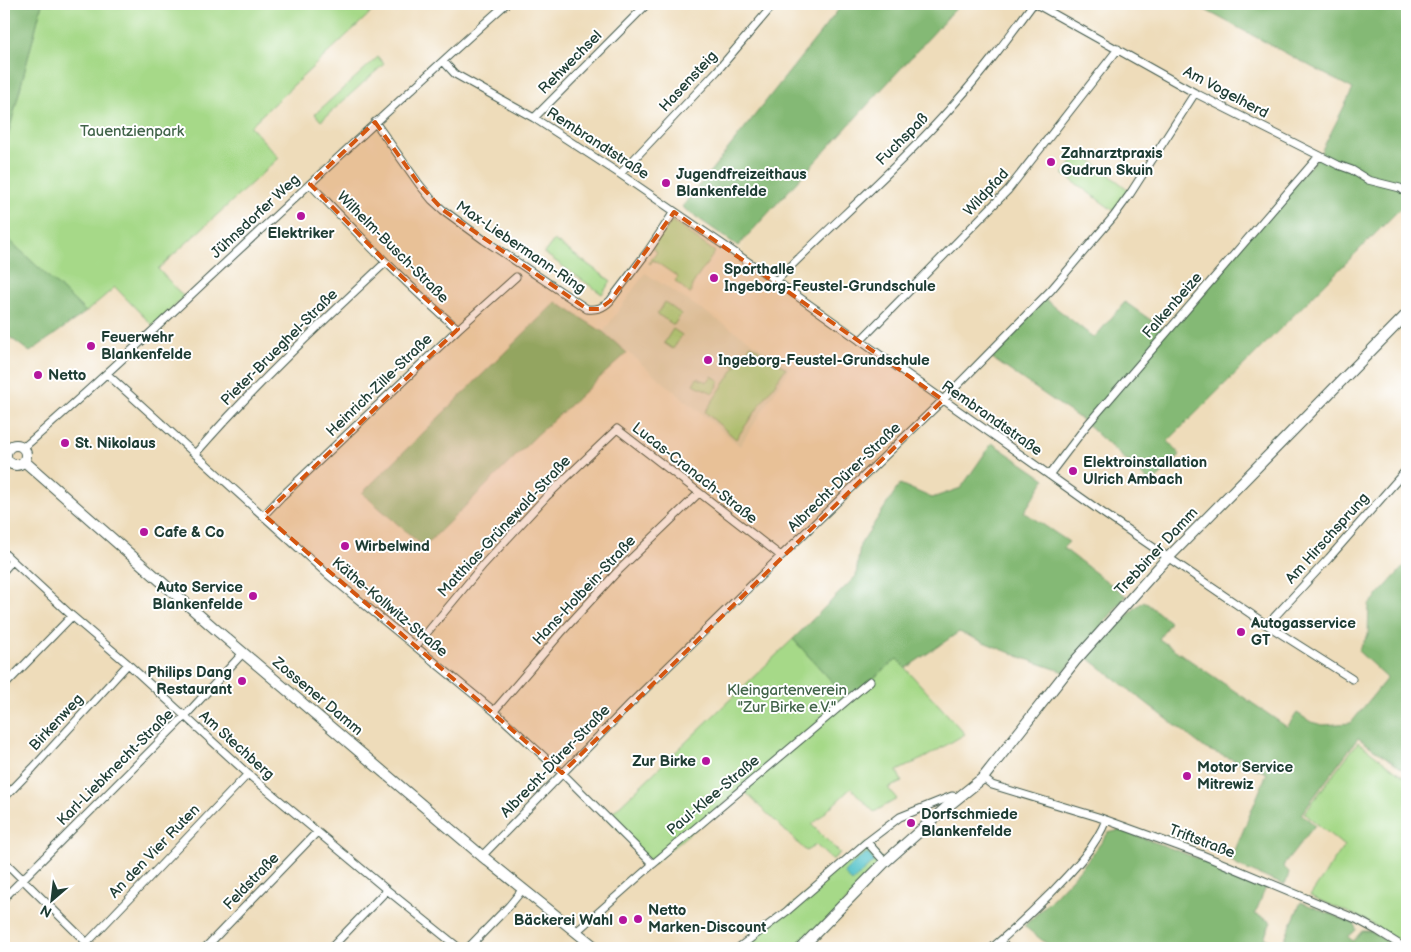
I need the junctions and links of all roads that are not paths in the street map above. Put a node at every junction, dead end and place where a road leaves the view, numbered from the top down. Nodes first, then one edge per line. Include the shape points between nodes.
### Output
1 (506, 4) edge
2 (647, 4) edge
3 (774, 4) edge
4 (1034, 4) edge
5 (1118, 49) junction
6 (443, 61) junction
7 (1195, 93) junction
8 (534, 118) junction
9 (376, 122) junction
10 (1319, 156) junction
11 (620, 174) junction
12 (310, 184) junction
13 (1407, 193) edge
14 (674, 212) junction
15 (386, 262) junction
16 (516, 277) dead end
17 (776, 281) junction
18 (1407, 314) edge
19 (458, 329) junction
20 (860, 341) junction
21 (107, 374) junction
22 (943, 400) junction
23 (617, 429) joint
24 (7, 444) edge
25 (23, 448) junction
26 (195, 454) junction
27 (24, 460) junction
28 (6, 464) edge
29 (1407, 469) edge
30 (1049, 476) junction
31 (699, 492) junction
32 (264, 515) junction
33 (4, 553) edge
34 (781, 556) junction
35 (1168, 558) junction
36 (12, 561) junction
37 (4, 570) edge
38 (72, 616) junction
39 (1267, 625) junction
40 (416, 646) junction
41 (243, 653) junction
42 (128, 664) junction
43 (1352, 679) dead end
44 (870, 681) dead end
45 (4, 686) edge
46 (494, 711) junction
47 (185, 716) junction
48 (562, 773) junction
49 (248, 774) junction
50 (983, 778) junction
51 (958, 797) junction
52 (4, 798) edge
53 (1106, 820) junction
54 (317, 832) junction
55 (867, 842) junction
56 (482, 856) junction
57 (4, 862) edge
58 (885, 862) junction
59 (653, 864) junction
60 (22, 879) junction
61 (523, 889) junction
62 (387, 890) junction
63 (4, 898) edge
64 (576, 932) junction
65 (1000, 941) junction
66 (84, 945) edge
67 (205, 948) edge
68 (331, 948) edge
69 (459, 948) edge
70 (468, 948) edge
71 (596, 948) edge
72 (738, 948) edge
73 (801, 948) edge
74 (992, 948) edge
75 (1007, 948) edge
76 (1405, 948) edge

1 - 6 street, Jühnsdorfer Weg
2 - 8 street, Rehwechsel
3 - 11 street, Hasensteig
4 - 5 street, Am Vogelherd
4 - 17 street, Fuchspaß via 991,62 916,145
5 - 7 street, Am Vogelherd
5 - 20 street, Wildpfad via 1008,190
6 - 8 street, Rembrandtstraße via 455,74
6 - 9 street, Jühnsdorfer Weg
7 - 10 street, Am Vogelherd
7 - 22 street, Albrecht-Dürer-Straße via 1130,194 1095,239 1052,290
8 - 11 street, Rembrandtstraße
9 - 12 street, Jühnsdorfer Weg
9 - 14 street, Max-Liebermann-Ring via 419,184 443,210 587,309 605,307
10 - 13 street, Am Vogelherd via 1368,180 1400,188
10 - 30 street, Falkenbeize via 1087,425
11 - 14 street, Rembrandtstraße
12 - 15 street, Wilhelm-Busch-Straße
12 - 21 street, Jühnsdorfer Weg
14 - 17 street, Rembrandtstraße
15 - 19 street, Wilhelm-Busch-Straße
15 - 26 street, Pieter-Brueghel-Straße via 230,414
16 - 19 street, Heinrich-Zille-Straße
17 - 20 street, Rembrandtstraße
18 - 35 main road, Trebbiner Damm
19 - 32 street, Heinrich-Zille-Straße
20 - 22 street, Rembrandtstraße
21 - 25 street, Jühnsdorfer Weg
21 - 26 street, Käthe-Kollwitz-Straße
22 - 30 street, Rembrandtstraße
22 - 34 street, Albrecht-Dürer-Straße
23 - 31 street, Lucas-Cranach-Straße
23 - 40 street, Matthias-Grünewald-Straße via 482,564
24 - 25 main road
24 - 28 main road
25 - 27 main road via 26,453
26 - 32 street, Käthe-Kollwitz-Straße
27 - 28 main road via 17,465
27 - 41 main road, Zossener Damm
29 - 39 street, Am Hirschsprung
30 - 35 street, Rembrandtstraße
31 - 34 street, Lucas-Cranach-Straße
31 - 46 street, Hans-Holbein-Straße via 617,572
32 - 40 street, Käthe-Kollwitz-Straße via 326,573
33 - 36 street, Am Stechberg
34 - 48 street, Albrecht-Dürer-Straße
35 - 39 street, Rembrandtstraße
35 - 50 main road, Trebbiner Damm via 1079,656
36 - 37 street
36 - 38 street, Am Stechberg
38 - 42 street, Am Stechberg
38 - 45 street
39 - 43 street, Rembrandtstraße
40 - 46 street, Käthe-Kollwitz-Straße
41 - 47 street, Karl-Liebknecht-Straße
41 - 56 main road, Zossener Damm
42 - 47 street, Am Stechberg
42 - 52 street, Birkenweg
44 - 59 street, Paul-Klee-Straße
46 - 48 street, Käthe-Kollwitz-Straße
47 - 49 street, Am Stechberg
47 - 60 street, Karl-Liebknecht-Straße
48 - 56 street, Albrecht-Dürer-Straße
48 - 59 street, Käthe-Kollwitz-Straße
49 - 54 street, Am Stechberg
49 - 66 street, An den Vier Ruten
50 - 51 main road, Trebbiner Damm
50 - 53 street, Triftstraße via 992,786
51 - 55 street via 952,796 900,817
51 - 58 main road, Trebbiner Damm
53 - 65 street via 1099,836 1071,873
53 - 76 street, Triftstraße via 1200,854 1356,919
54 - 62 street, Am Stechberg
54 - 67 street, Feldstraße
55 - 58 street
55 - 72 street via 787,911
56 - 61 main road, Zossener Damm
57 - 60 street
58 - 73 main road, Trebbiner Damm
59 - 64 street, Paul-Klee-Straße
60 - 63 street, Karl-Liebknecht-Straße
60 - 66 street
61 - 64 main road, Zossener Damm
61 - 70 street
62 - 68 street
62 - 69 street, Am Stechberg
64 - 71 main road, Zossener Damm
65 - 74 street
65 - 75 street

